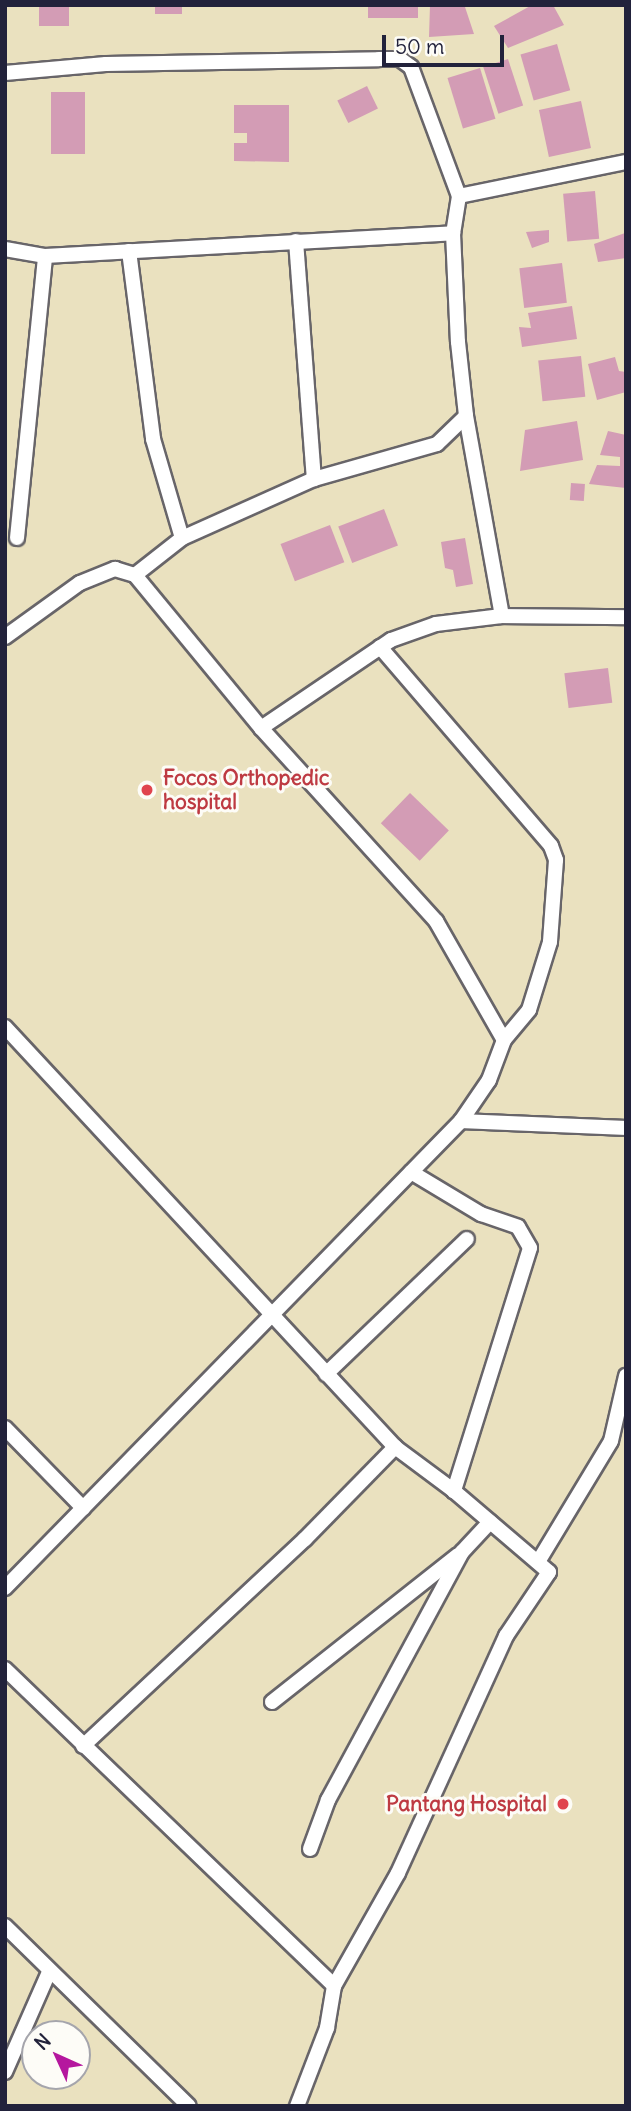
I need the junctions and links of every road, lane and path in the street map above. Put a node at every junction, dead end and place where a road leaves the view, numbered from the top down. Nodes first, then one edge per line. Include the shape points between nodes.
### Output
1 (5, 73) edge
2 (626, 162) edge
3 (459, 197) junction
4 (453, 233) junction
5 (296, 241) junction
6 (5, 249) edge
7 (129, 251) junction
8 (45, 256) junction
9 (466, 416) junction
10 (314, 479) junction
11 (17, 538) dead end
12 (182, 538) junction
13 (135, 575) junction
14 (502, 616) junction
15 (626, 617) edge
16 (5, 637) edge
17 (380, 647) junction
18 (261, 728) junction
19 (5, 1027) edge
20 (504, 1040) junction
21 (461, 1122) junction
22 (626, 1128) edge
23 (411, 1172) junction
24 (467, 1239) dead end
25 (270, 1314) junction
26 (326, 1374) junction
27 (626, 1376) edge
28 (5, 1428) edge
29 (395, 1447) junction
30 (454, 1491) junction
31 (83, 1508) junction
32 (490, 1522) junction
33 (462, 1552) junction
34 (538, 1563) junction
35 (5, 1588) edge
36 (5, 1669) edge
37 (272, 1702) dead end
38 (83, 1746) junction
39 (310, 1849) dead end
40 (5, 1926) edge
41 (50, 1970) junction
42 (334, 1986) junction
43 (5, 2072) edge
44 (189, 2106) edge
45 (297, 2106) edge

1 - 3 street via 106,64 400,59 411,66
2 - 3 street
3 - 4 street
4 - 5 street
4 - 9 street
5 - 7 street
5 - 10 street
6 - 8 street
7 - 8 street
7 - 12 street via 151,427
8 - 11 street
9 - 10 street via 437,444
9 - 14 street
10 - 12 street
12 - 13 street
13 - 16 street via 115,569 80,583
13 - 18 street
14 - 15 street
14 - 17 street via 436,624
17 - 18 street
17 - 20 street via 551,846 556,860 550,942 529,1010
18 - 20 street via 436,921
19 - 25 street
20 - 21 street via 489,1080
21 - 22 street
21 - 23 street
23 - 25 street
23 - 30 street via 481,1214 519,1227 530,1248
24 - 26 street
25 - 26 street
25 - 31 street
26 - 29 street
27 - 34 street via 611,1441
28 - 31 street
29 - 30 street
29 - 38 street via 275,1568
30 - 32 street
31 - 35 street
32 - 33 street
32 - 34 street
33 - 37 street
33 - 39 street via 328,1800
34 - 42 street via 549,1572 506,1636 398,1873
36 - 38 street
38 - 42 street
40 - 41 street
41 - 43 street
41 - 44 street
42 - 45 street via 327,2028

